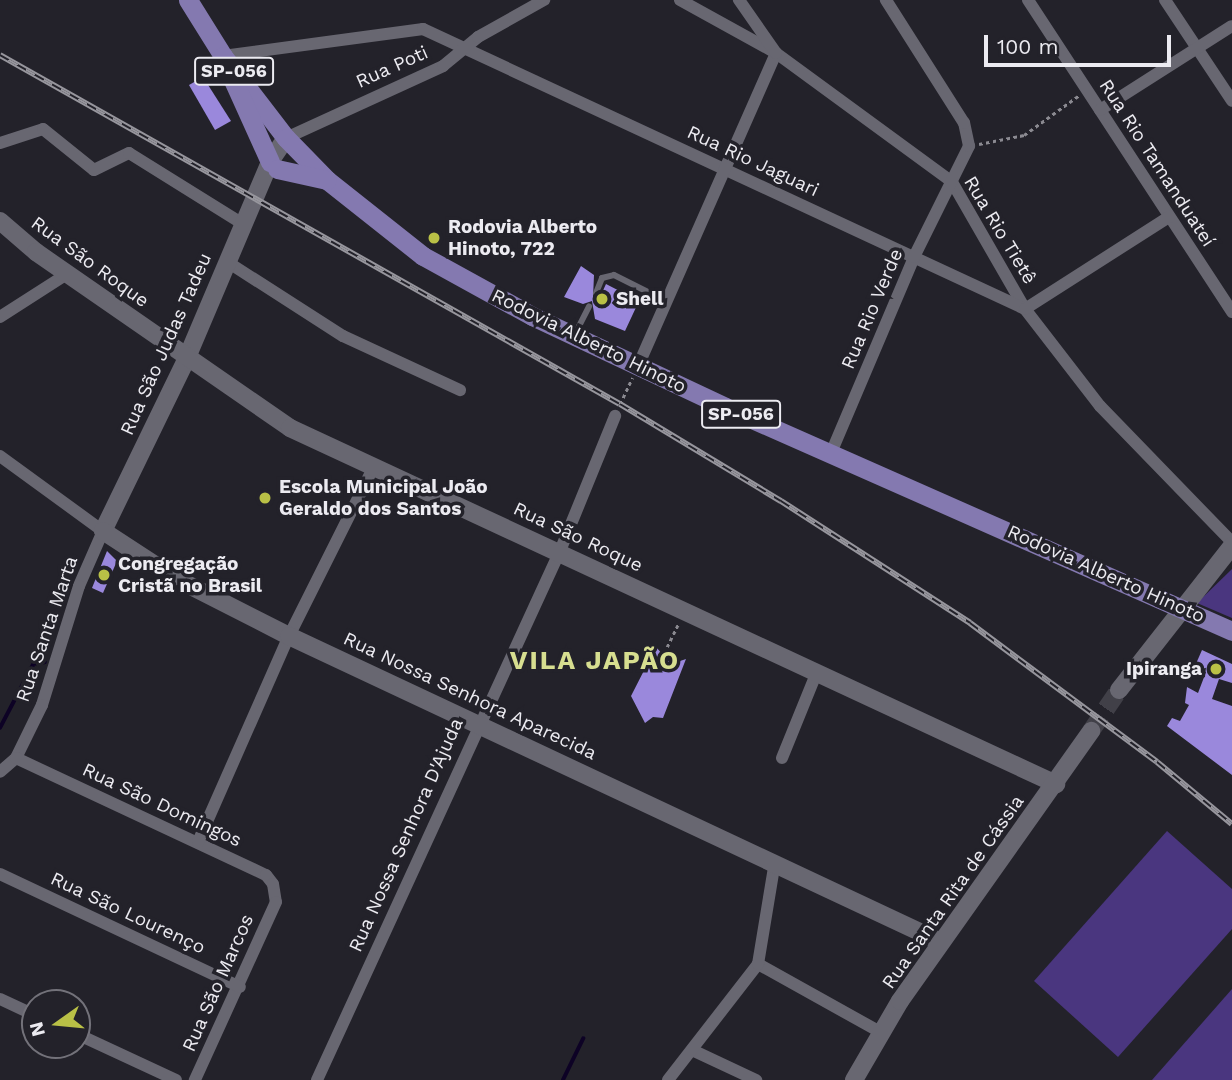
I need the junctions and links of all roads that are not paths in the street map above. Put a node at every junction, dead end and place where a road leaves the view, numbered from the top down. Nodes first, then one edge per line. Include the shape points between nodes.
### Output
1 (188, 0) edge
2 (544, 0) edge
3 (680, 0) edge
4 (739, 0) edge
5 (886, 0) edge
6 (1028, 0) edge
7 (1165, 0) edge
8 (1232, 26) edge
9 (464, 48) junction
10 (1198, 49) junction
11 (776, 53) junction
12 (223, 56) junction
13 (1232, 101) edge
14 (1100, 110) junction
15 (0, 143) edge
16 (292, 144) junction
17 (727, 171) junction
18 (269, 172) junction
19 (327, 180) junction
20 (952, 182) junction
21 (1169, 218) junction
22 (0, 221) edge
23 (244, 222) junction
24 (914, 257) junction
25 (226, 261) junction
26 (67, 274) junction
27 (596, 293) dead end
28 (666, 301) junction
29 (589, 306) dead end
30 (1025, 309) junction
31 (1232, 312) edge
32 (0, 317) edge
33 (575, 336) junction
34 (187, 358) junction
35 (638, 366) junction
36 (460, 390) dead end
37 (615, 416) road end
38 (831, 453) junction
39 (0, 456) edge
40 (373, 468) junction
41 (103, 531) junction
42 (1232, 544) edge
43 (560, 551) junction
44 (1179, 608) junction
45 (1232, 631) edge
46 (289, 636) junction
47 (817, 672) junction
48 (1119, 690) tunnel mouth
49 (478, 722) junction
50 (1091, 731) tunnel mouth
51 (16, 758) junction
52 (782, 758) dead end
53 (0, 772) edge
54 (1056, 784) junction
55 (198, 842) junction
56 (775, 861) junction
57 (0, 874) edge
58 (276, 902) joint
59 (941, 942) junction
60 (758, 964) junction
61 (240, 986) junction
62 (0, 999) edge
63 (21, 1009) edge
64 (882, 1032) junction
65 (91, 1041) edge
66 (692, 1050) junction
67 (176, 1080) edge
68 (195, 1080) edge
69 (317, 1080) edge
70 (668, 1080) edge
71 (756, 1080) edge
72 (854, 1080) edge

1 - 12 main road, Rodovia Alberto Hinoto / SP-056
2 - 9 street, Rua Poti
3 - 11 street, Rua Rio Tietê
4 - 11 street
5 - 20 street, Rua Rio Verde via 964,124 969,146
6 - 14 street, Rua Rio Tamanduateí
7 - 10 street
8 - 10 street
9 - 12 street, Rua Rio Jaguari via 423,29
9 - 16 street, Rua Poti via 426,75
9 - 17 street, Rua Rio Jaguari
10 - 13 street
10 - 14 street
11 - 17 street
11 - 20 street, Rua Rio Tietê
12 - 16 main road, Rodovia Alberto Hinoto / SP-056
12 - 18 main road
14 - 21 street, Rua Rio Tamanduateí
15 - 23 street via 43,129 94,170 129,153
16 - 18 street, Rua São Judas Tadeu
16 - 19 main road, Rodovia Alberto Hinoto / SP-056
17 - 24 street, Rua Rio Jaguari
17 - 28 street
18 - 19 main road
18 - 23 street, Rua São Judas Tadeu
19 - 33 main road, Rodovia Alberto Hinoto / SP-056 via 423,256
20 - 24 street, Rua Rio Verde
20 - 30 street, Rua Rio Tietê
21 - 30 street
21 - 31 street, Rua Rio Tamanduateí
22 - 26 street, Rua São Roque
23 - 25 street, Rua São Judas Tadeu
24 - 30 street, Rua Rio Jaguari
24 - 38 street, Rua Rio Verde
25 - 34 street, Rua São Judas Tadeu
25 - 36 street via 343,336
26 - 32 street
26 - 34 street, Rua São Roque
27 - 28 lane via 602,278 614,275
28 - 35 street
29 - 33 lane
30 - 42 street, Rua Rio Tietê via 1141,452
33 - 35 main road, Rodovia Alberto Hinoto / SP-056
34 - 40 street, Rua São Roque via 290,428
34 - 41 street, Rua São Judas Tadeu
35 - 38 main road, Rodovia Alberto Hinoto / SP-056
37 - 43 street, Rua Nossa Senhora D'Ajuda
38 - 44 main road, Rodovia Alberto Hinoto / SP-056
39 - 41 street, Rua Nossa Senhora Aparecida
40 - 43 street, Rua São Roque
40 - 46 street
41 - 46 street, Rua Nossa Senhora Aparecida via 175,578
41 - 51 street, Rua Santa Marta via 79,586 42,705
42 - 44 street
43 - 47 street, Rua São Roque
43 - 49 street, Rua Nossa Senhora D'Ajuda
44 - 45 main road, Rodovia Alberto Hinoto / SP-056
44 - 48 street
46 - 49 street, Rua Nossa Senhora Aparecida
46 - 55 street
47 - 52 street
47 - 54 street, Rua São Roque
49 - 56 street, Rua Nossa Senhora Aparecida
49 - 69 street, Rua Nossa Senhora D'Ajuda
50 - 54 street, Rua Santa Rita de Cássia
51 - 53 street, Rua Santa Marta
51 - 55 street, Rua São Domingos
54 - 59 street, Rua Santa Rita de Cássia
55 - 58 street, Rua São Domingos via 266,875
56 - 59 street, Rua Nossa Senhora Aparecida
56 - 60 street
57 - 61 street, Rua São Lourenço
58 - 61 street, Rua São Marcos
59 - 64 street, Rua Santa Rita de Cássia
60 - 64 street
60 - 66 street
61 - 68 street, Rua São Marcos
62 - 63 street
64 - 72 street, Rua Santa Rita de Cássia
65 - 67 street
66 - 70 street
66 - 71 street

